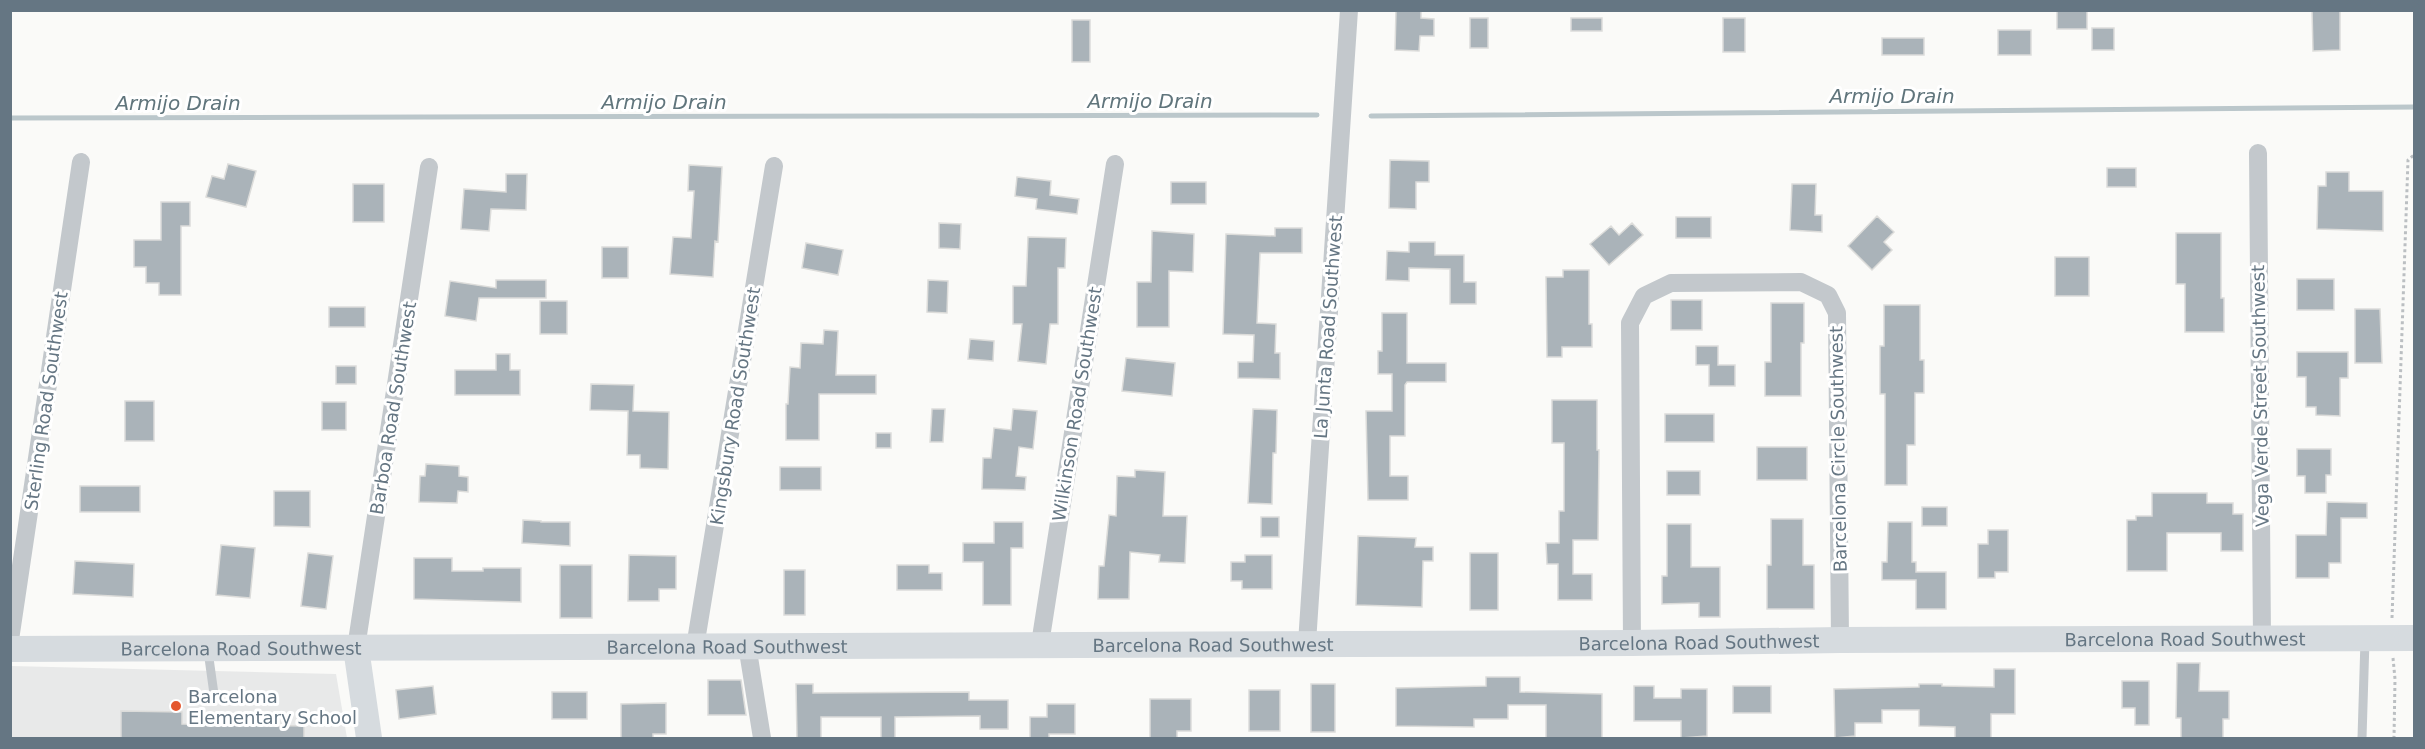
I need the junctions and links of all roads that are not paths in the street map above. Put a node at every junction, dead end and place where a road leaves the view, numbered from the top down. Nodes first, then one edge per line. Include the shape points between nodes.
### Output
1 (1349, 10) edge
2 (2258, 153) dead end
3 (81, 162) dead end
4 (1115, 164) dead end
5 (774, 166) dead end
6 (429, 167) dead end
7 (2262, 638) junction
8 (2365, 638) junction
9 (2403, 638) edge
10 (10, 640) edge
11 (1840, 640) junction
12 (1307, 643) junction
13 (1632, 643) junction
14 (1040, 644) junction
15 (747, 645) junction
16 (695, 647) junction
17 (356, 648) junction
18 (10, 649) edge
19 (208, 649) junction
20 (214, 694) dead end
21 (369, 738) edge
22 (762, 738) edge
23 (2362, 738) edge

1 - 12 street, La Junta Road Southwest
2 - 7 street, Vega Verde Street Southwest
3 - 10 street, Sterling Road Southwest
4 - 14 street, Wilkinson Road Southwest
5 - 16 street, Kingsbury Road Southwest
6 - 17 street, Barboa Road Southwest
7 - 8 street, Barcelona Road Southwest
7 - 11 street, Barcelona Road Southwest
8 - 9 street, Barcelona Road Southwest
8 - 23 lane
11 - 13 street, Barcelona Road Southwest
11 - 13 street, Barcelona Circle Southwest via 1837,313 1828,295 1801,282 1671,283 1644,296 1630,323
12 - 13 street, Barcelona Road Southwest
12 - 14 street, Barcelona Road Southwest
14 - 15 street, Barcelona Road Southwest
15 - 16 street, Barcelona Road Southwest
15 - 22 street
16 - 17 street, Barcelona Road Southwest
17 - 19 street, Barcelona Road Southwest
17 - 21 street
18 - 19 street, Barcelona Road Southwest
19 - 20 lane

